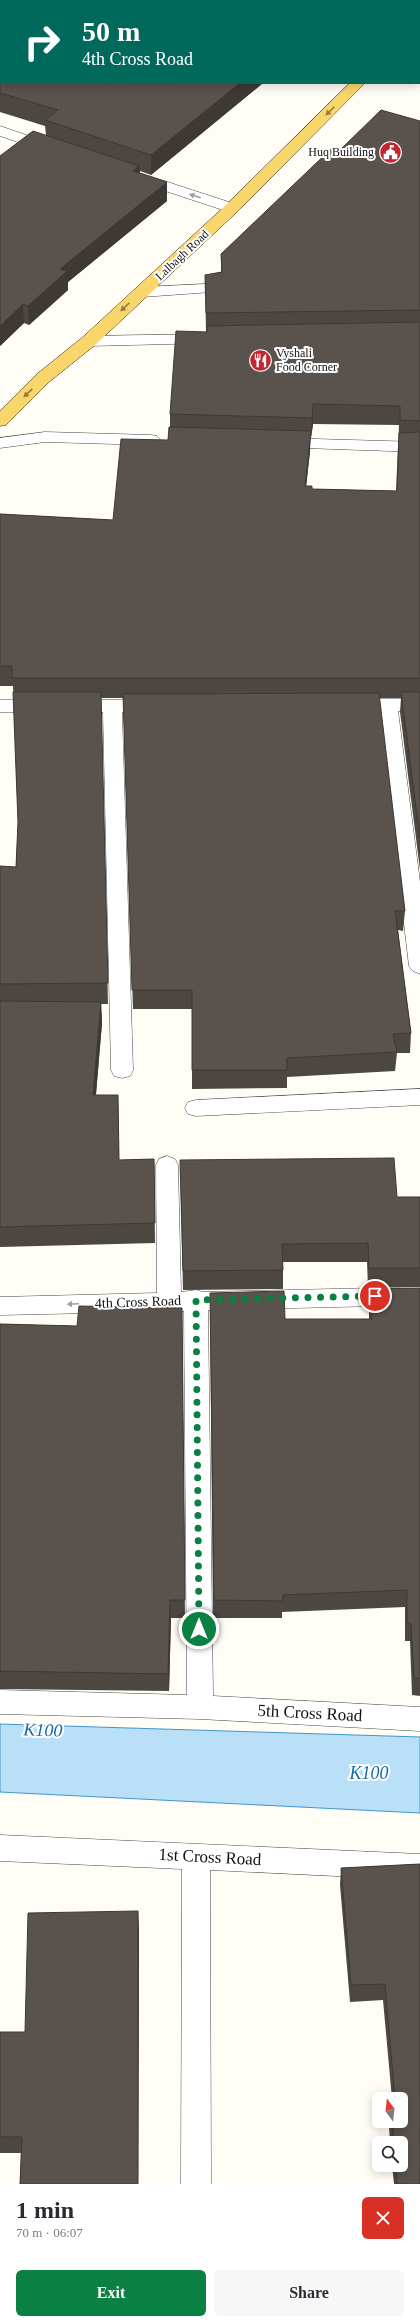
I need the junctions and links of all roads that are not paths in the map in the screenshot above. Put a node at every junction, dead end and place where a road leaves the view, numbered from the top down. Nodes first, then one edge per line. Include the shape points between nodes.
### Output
1 (357, 84) edge
2 (0, 131) edge
3 (15, 136) junction
4 (0, 149) edge
5 (68, 154) edge
6 (127, 174) edge
7 (232, 208) junction
8 (206, 289) edge
9 (142, 292) junction
10 (223, 339) edge
11 (89, 342) junction
12 (0, 421) edge
13 (165, 440) edge
14 (0, 442) edge
15 (268, 443) edge
16 (420, 447) edge
17 (333, 705) edge
18 (388, 705) junction
19 (420, 705) edge
20 (0, 706) edge
21 (112, 706) junction
22 (167, 706) edge
23 (420, 966) edge
24 (98, 1013) edge
25 (120, 1013) junction
26 (122, 1070) dead end
27 (420, 1097) edge
28 (196, 1108) dead end
29 (167, 1165) dead end
30 (420, 1296) edge
31 (196, 1300) junction
32 (169, 1301) junction
33 (0, 1306) edge
34 (0, 1702) edge
35 (200, 1707) junction
36 (420, 1719) edge
37 (0, 1848) edge
38 (196, 1856) junction
39 (420, 1867) edge
40 (196, 2184) edge

1 -> 7 main road, Lalbagh Road
2 - 3 street
3 - 4 street
3 - 5 street
7 -> 6 street
7 - 9 main road, Lalbagh Road
8 - 9 street
9 -> 11 main road, Lalbagh Road
10 - 11 street
11 -> 12 main road, Lalbagh Road via 44,378
13 - 14 street via 45,437
15 - 16 street
17 - 18 street
18 - 19 street
18 - 23 street
20 - 21 street
21 - 22 street
21 - 25 street
24 - 25 street
25 - 26 street
27 - 28 street
29 - 32 street
30 - 31 street, 4th Cross Road
31 - 32 street, 4th Cross Road
31 - 35 street
32 -> 33 street, 4th Cross Road
34 - 35 street, 5th Cross Road
35 - 36 street, 5th Cross Road
37 - 38 street, 1st Cross Road
38 - 39 street, 1st Cross Road
38 - 40 street

